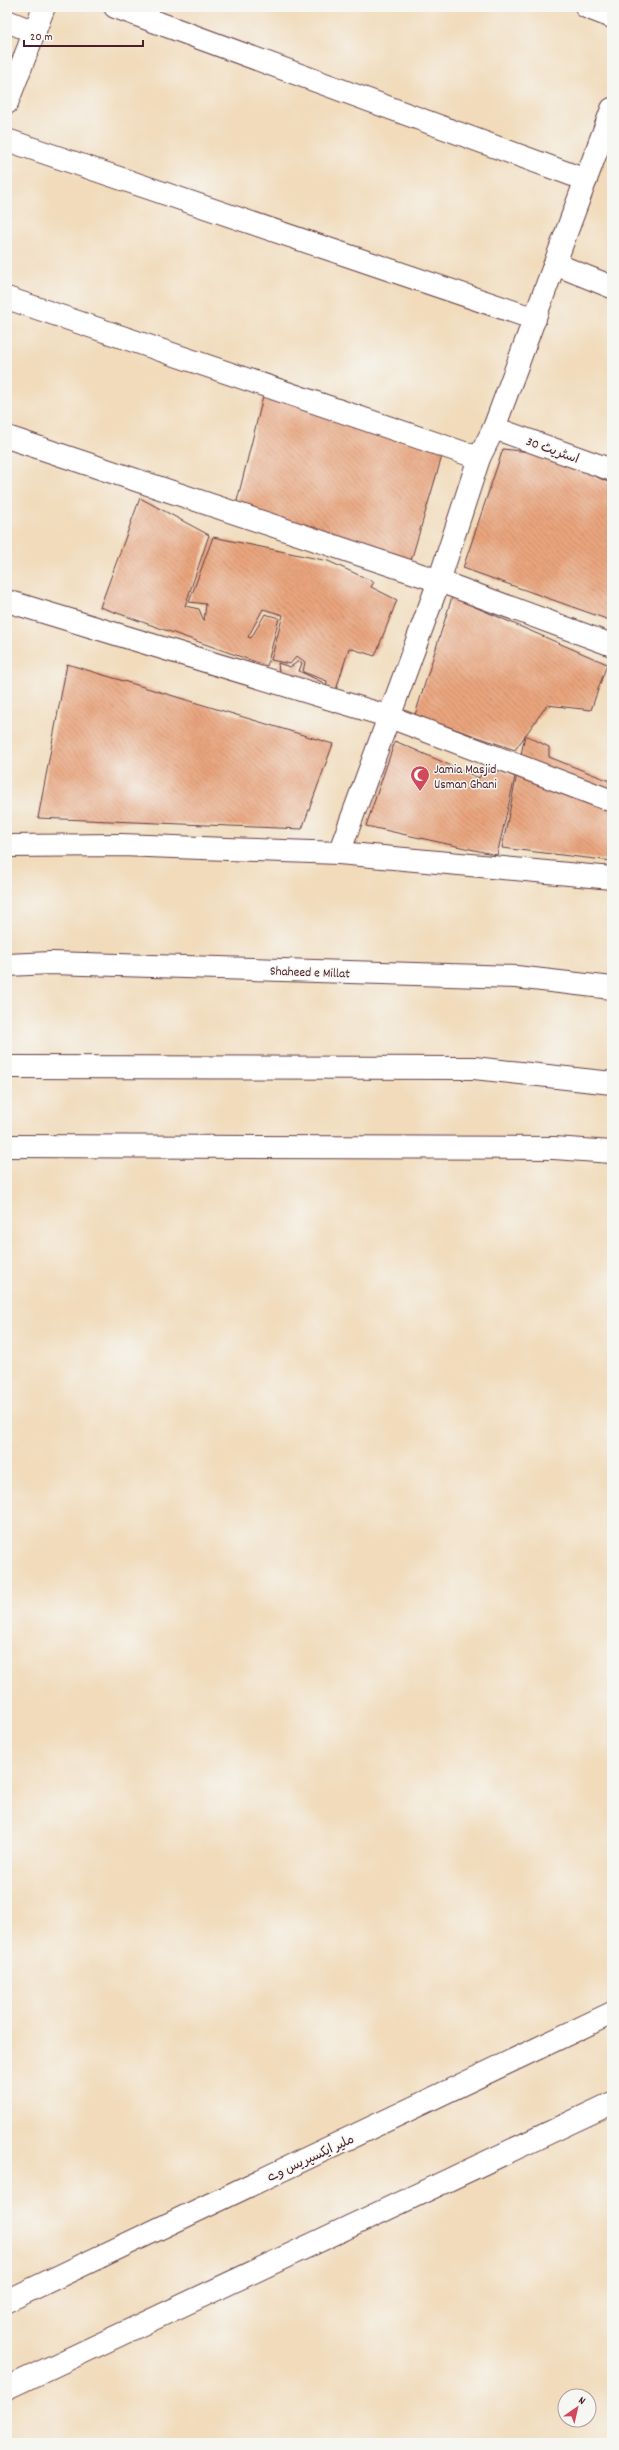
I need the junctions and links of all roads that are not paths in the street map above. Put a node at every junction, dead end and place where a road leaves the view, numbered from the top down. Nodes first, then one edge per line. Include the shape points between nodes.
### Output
1 (44, 7) edge
2 (115, 7) edge
3 (586, 7) edge
4 (612, 16) edge
5 (7, 21) edge
6 (34, 32) junction
7 (7, 103) edge
8 (612, 110) edge
9 (7, 140) edge
10 (586, 180) junction
11 (555, 264) junction
12 (612, 287) edge
13 (7, 298) edge
14 (535, 319) junction
15 (494, 428) junction
16 (7, 437) edge
17 (479, 458) junction
18 (612, 470) edge
19 (439, 580) junction
20 (7, 601) edge
21 (612, 645) edge
22 (387, 716) junction
23 (612, 801) edge
24 (7, 846) edge
25 (339, 852) junction
26 (612, 878) edge
27 (7, 965) edge
28 (612, 988) edge
29 (7, 1067) edge
30 (612, 1083) edge
31 (7, 1146) edge
32 (612, 1152) edge
33 (612, 2013) edge
34 (612, 2103) edge
35 (7, 2301) edge
36 (7, 2388) edge

1 - 6 main road
2 - 10 main road
3 - 4 main road
5 - 6 main road
6 - 7 main road
8 - 10 main road
9 - 14 main road
10 - 11 main road
11 - 12 main road
11 - 14 main road
13 - 17 main road
14 - 15 main road
15 - 17 main road
15 - 18 main road, اسٹریٹ 30
16 - 19 main road
17 - 19 main road
19 - 21 main road
19 - 22 main road
20 - 22 main road
22 - 23 main road
22 - 25 main road
24 - 25 main road via 121,845
25 - 26 main road
27 - 28 main road, Shaheed e Millat via 51,963 516,977
29 - 30 main road via 474,1068
31 - 32 main road via 546,1148
33 - 35 main road, ملیر ایکسپریس وے
34 - 36 main road

